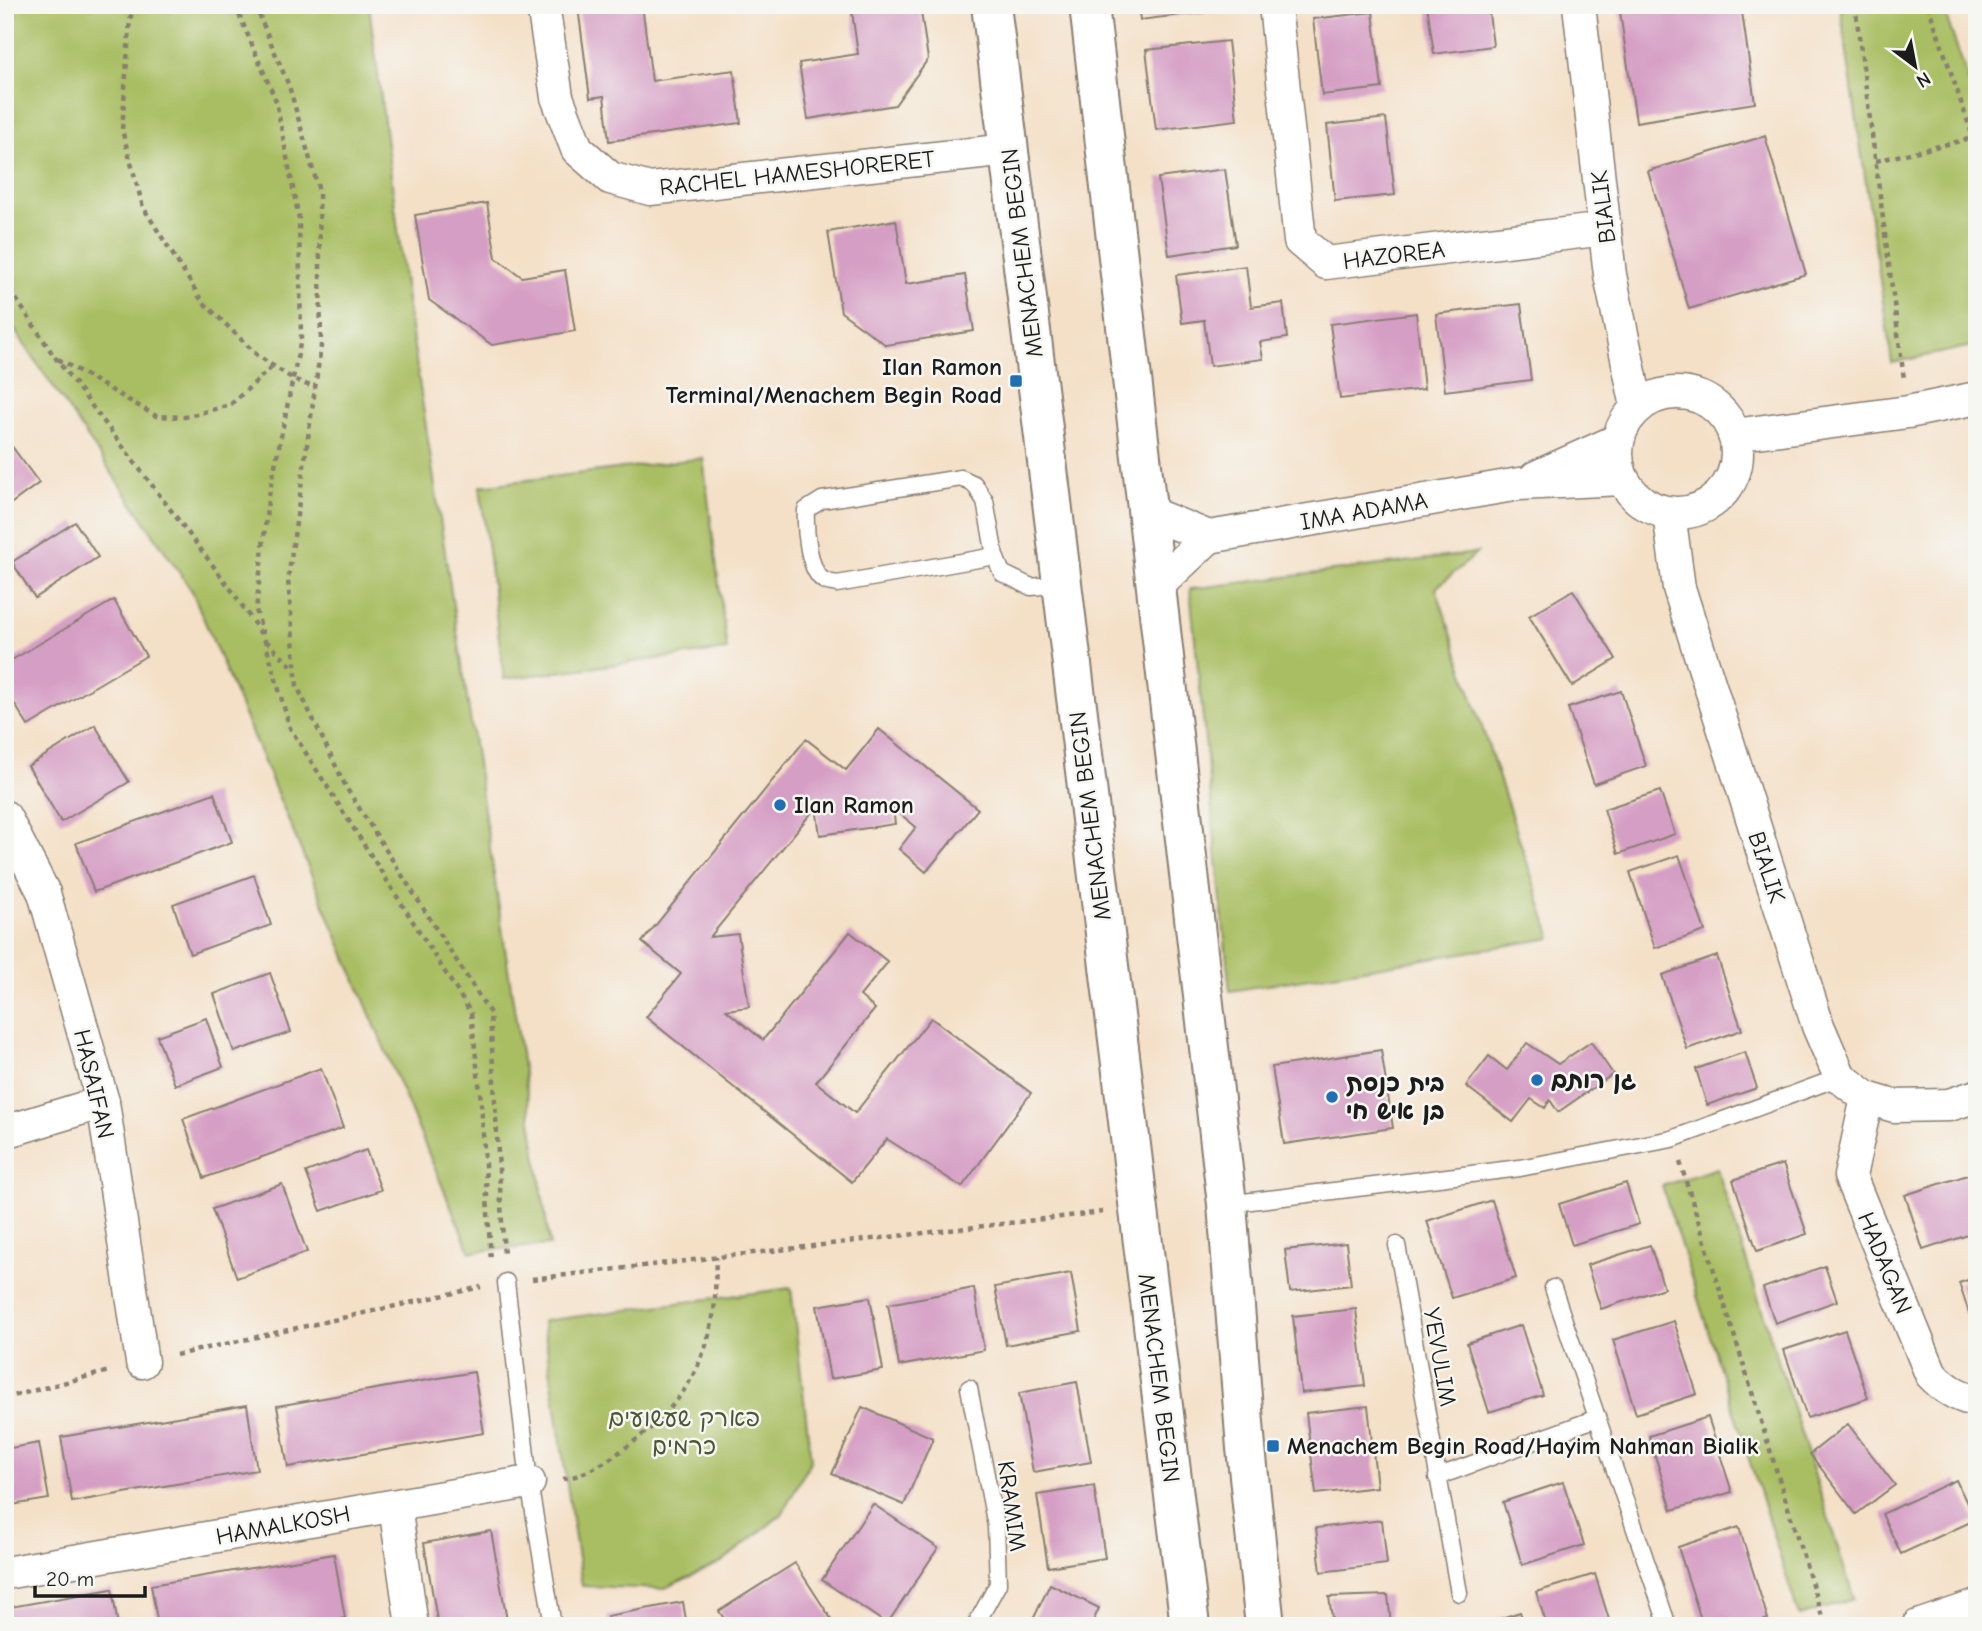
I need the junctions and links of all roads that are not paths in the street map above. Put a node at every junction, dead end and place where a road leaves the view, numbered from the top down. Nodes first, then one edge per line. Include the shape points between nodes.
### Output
1 (543, 5) edge
2 (991, 5) edge
3 (1089, 5) edge
4 (1275, 5) edge
5 (1578, 5) edge
6 (1009, 150) junction
7 (1605, 229) junction
8 (1977, 398) edge
9 (1637, 407) junction
10 (1734, 435) junction
11 (1618, 440) junction
12 (1622, 479) junction
13 (1518, 484) junction
14 (1147, 512) junction
15 (1669, 513) junction
16 (1209, 537) junction
17 (995, 556) junction
18 (1062, 584) junction
19 (1156, 587) junction
20 (5, 817) edge
21 (1840, 1077) junction
22 (1977, 1096) edge
23 (1867, 1098) junction
24 (103, 1102) junction
25 (5, 1132) edge
26 (1227, 1204) junction
27 (1397, 1245) dead end
28 (499, 1283) road end
29 (1553, 1288) dead end
30 (142, 1362) road end
31 (969, 1388) dead end
32 (1977, 1401) edge
33 (1597, 1418) junction
34 (1437, 1477) junction
35 (529, 1482) junction
36 (395, 1506) junction
37 (5, 1573) edge
38 (1459, 1593) dead end
39 (1977, 1606) edge
40 (412, 1626) edge
41 (553, 1626) edge
42 (975, 1626) edge
43 (1190, 1626) edge
44 (1265, 1626) edge
45 (1668, 1626) edge
46 (1918, 1626) edge

1 - 6 street, RACHEL HAMESHORERET via 557,97 577,149 610,178 650,189
2 - 6 main road, MENACHEM BEGIN
3 - 14 main road
4 - 7 street, HAZOREA via 1300,241 1326,263
5 - 7 street, BIALIK
6 - 18 main road, MENACHEM BEGIN
7 - 9 street, BIALIK
8 - 10 street
9 - 10 street via 1674,392 1694,395 1712,403
9 - 11 street
10 - 15 street via 1737,455 1733,475 1723,491 1707,505
11 - 12 street via 1616,460
11 - 13 street, IMA ADAMA
12 - 13 street, IMA ADAMA
12 - 15 street via 1642,501
13 - 16 street, IMA ADAMA
14 - 16 street
14 - 19 main road
15 - 21 street, BIALIK via 1679,588 1814,1012
16 - 19 street
17 - 17 lane via 985,501 974,484 961,478 822,500 806,510 814,570 824,581 837,584
17 - 18 lane via 1002,573 1031,587
18 - 43 main road, MENACHEM BEGIN
19 - 26 main road
20 - 24 street, HASAIFAN via 44,892
21 - 23 street
21 - 26 lane via 1672,1139 1520,1168
22 - 23 street via 1949,1105 1894,1106
23 - 32 street, HADAGAN via 1850,1176 1931,1374 1943,1388
24 - 25 street
24 - 30 street, HASAIFAN
26 - 44 main road
27 - 34 lane, YEVULIM
28 - 35 lane
29 - 33 lane
31 - 42 lane, KRAMIM via 996,1526 998,1584
33 - 34 lane
33 - 45 lane
34 - 38 lane, YEVULIM
35 - 36 street, HAMALKOSH
35 - 41 lane
36 - 37 street, HAMALKOSH
36 - 40 street
39 - 46 street

